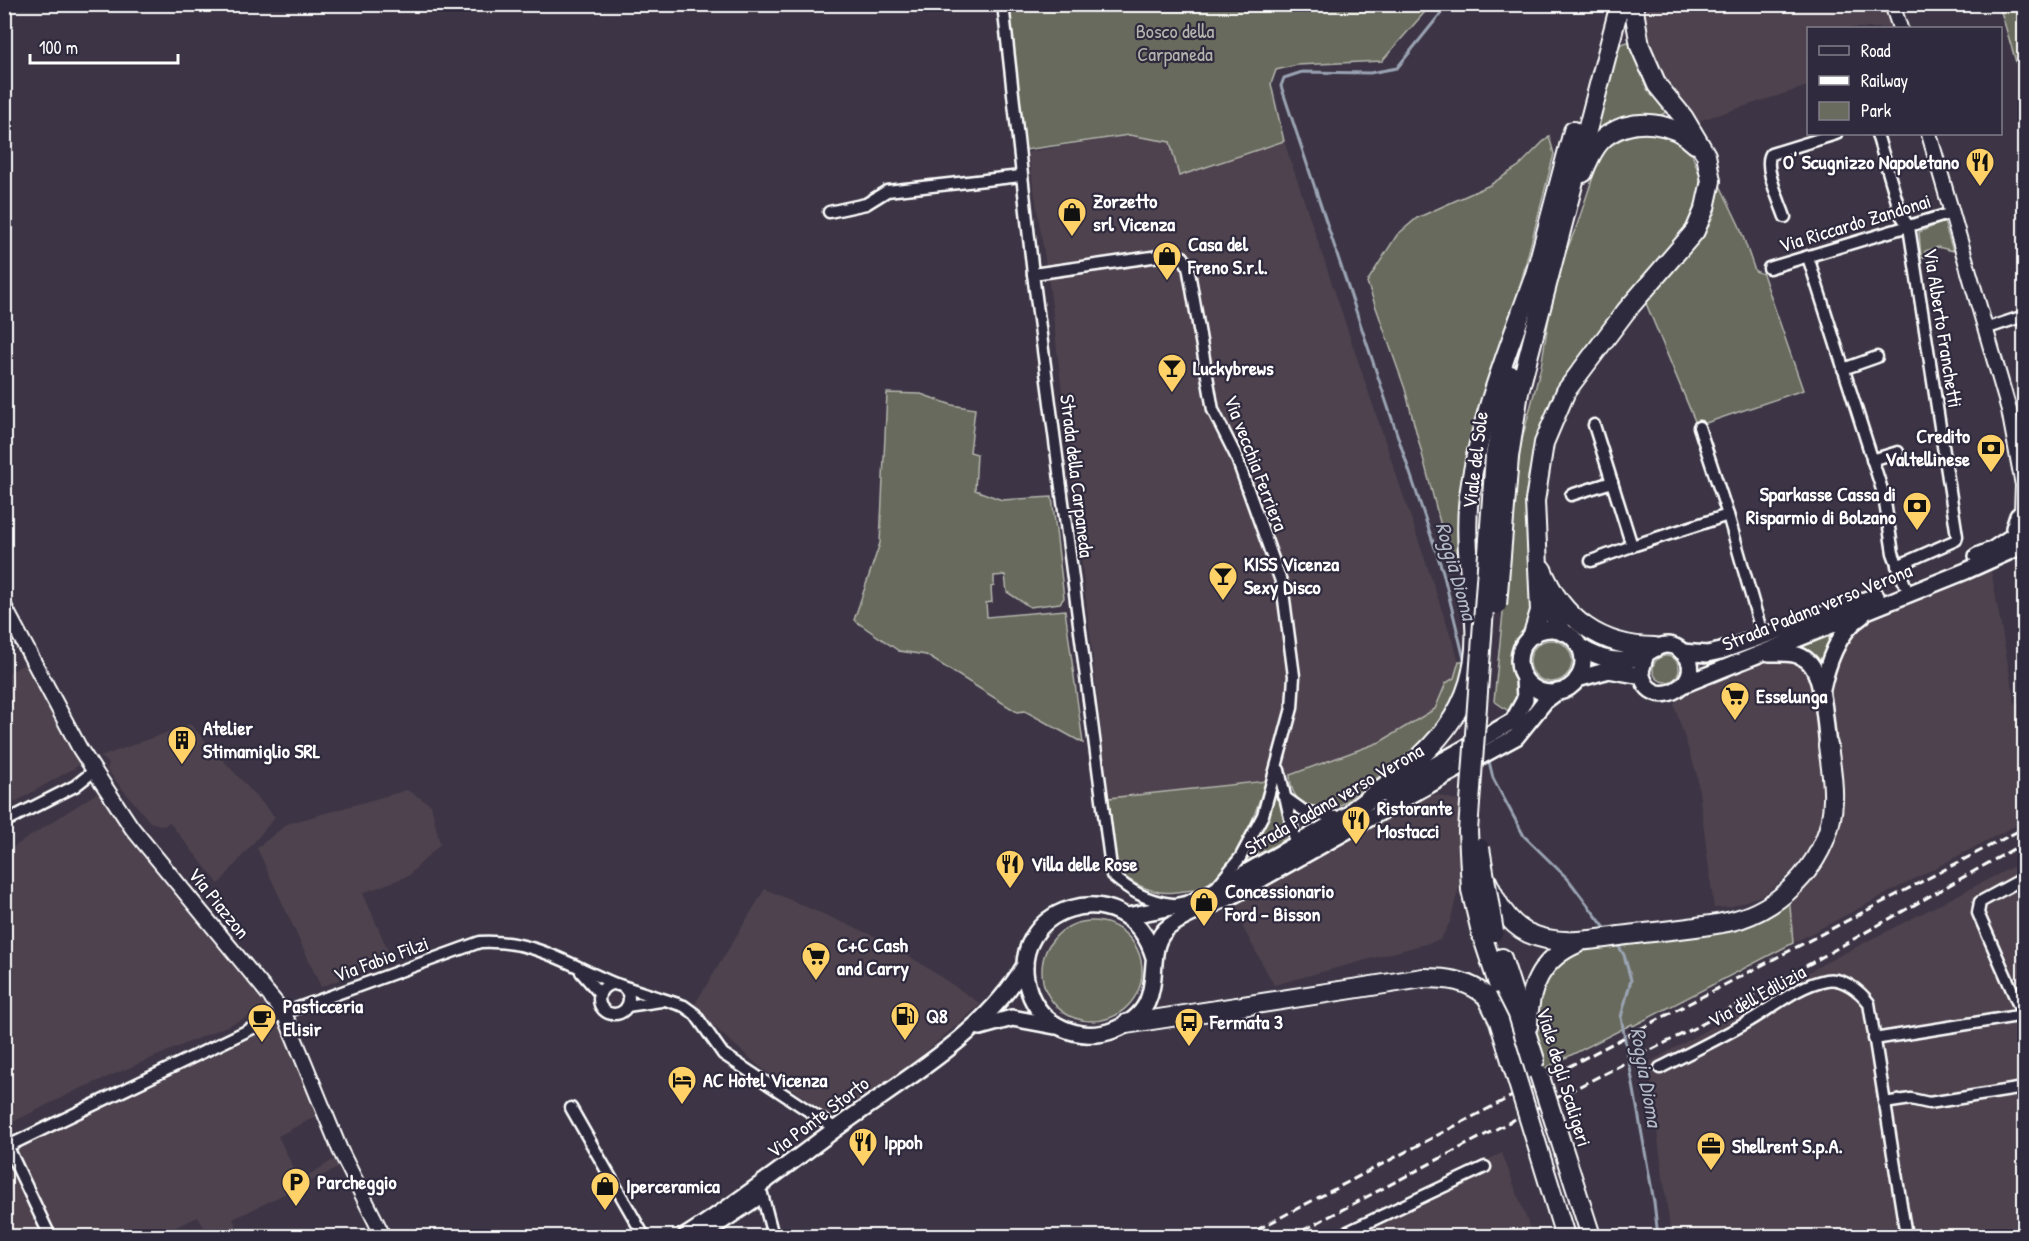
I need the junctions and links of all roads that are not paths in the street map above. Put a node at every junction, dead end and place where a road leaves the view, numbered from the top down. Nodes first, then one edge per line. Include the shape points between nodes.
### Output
1 (1003, 4) edge
2 (1607, 4) edge
3 (1620, 4) edge
4 (1634, 4) edge
5 (1892, 4) edge
6 (1900, 27) edge
7 (1833, 135) edge
8 (1877, 135) edge
9 (1929, 135) edge
10 (1706, 155) junction
11 (1021, 176) junction
12 (829, 212) dead end
13 (1952, 213) junction
14 (1564, 215) junction
15 (1785, 217) dead end
16 (1909, 227) junction
17 (1808, 257) junction
18 (1538, 266) junction
19 (1769, 268) dead end
20 (1033, 274) junction
21 (2025, 316) edge
22 (1985, 329) junction
23 (1877, 357) dead end
24 (1843, 369) junction
25 (2009, 410) junction
26 (1594, 425) dead end
27 (1699, 427) dead end
28 (2025, 451) edge
29 (1898, 452) dead end
30 (1502, 456) junction
31 (1872, 460) junction
32 (1612, 482) junction
33 (1571, 495) dead end
34 (2023, 511) edge
35 (1728, 515) junction
36 (2022, 541) edge
37 (1632, 546) junction
38 (1591, 561) dead end
39 (1540, 562) junction
40 (1897, 566) junction
41 (1963, 567) junction
42 (1905, 585) junction
43 (4, 606) edge
44 (1876, 606) junction
45 (1562, 631) junction
46 (1533, 634) junction
47 (1762, 637) junction
48 (1579, 646) junction
49 (1651, 651) junction
50 (1682, 652) junction
51 (1757, 654) junction
52 (1642, 676) junction
53 (1524, 678) junction
54 (1577, 679) junction
55 (1685, 684) junction
56 (1557, 692) junction
57 (1821, 693) junction
58 (1828, 745) joint
59 (1483, 747) junction
60 (1278, 761) junction
61 (94, 771) junction
62 (1283, 795) junction
63 (1348, 814) junction
64 (4, 822) edge
65 (1296, 844) junction
66 (1289, 864) junction
67 (1481, 865) junction
68 (2025, 878) edge
69 (1209, 894) junction
70 (1181, 906) junction
71 (1127, 916) junction
72 (1487, 932) junction
73 (1583, 941) junction
74 (1154, 957) junction
75 (1025, 965) junction
76 (579, 969) junction
77 (620, 985) junction
78 (600, 994) junction
79 (673, 1001) junction
80 (627, 1006) junction
81 (284, 1013) junction
82 (2024, 1015) edge
83 (1126, 1024) junction
84 (1058, 1026) junction
85 (974, 1029) junction
86 (1527, 1034) junction
87 (1874, 1039) junction
88 (1660, 1068) dead end
89 (2025, 1088) edge
90 (1884, 1103) junction
91 (572, 1108) dead end
92 (836, 1129) junction
93 (6, 1145) edge
94 (1485, 1167) dead end
95 (762, 1191) junction
96 (50, 1236) edge
97 (382, 1236) edge
98 (644, 1236) edge
99 (686, 1236) edge
100 (704, 1236) edge
101 (773, 1236) edge
102 (1339, 1236) edge
103 (1564, 1236) edge
104 (1577, 1236) edge
105 (1590, 1236) edge
106 (1906, 1236) edge

1 - 11 street, Strada della Carpaneda
2 - 18 highway, Viale del Sole
3 - 14 highway, Viale del Sole
4 - 10 highway via 1640,46 1657,86 1684,118
5 - 6 street
7 - 15 street via 1768,158
8 - 16 street, Via Alberto Franchetti via 1901,215
9 - 13 street
10 - 14 highway via 1687,136 1672,128 1628,125 1607,135 1592,154
10 - 39 highway via 1711,181 1695,231 1626,311 1566,390 1544,443 1535,501
11 - 12 street via 887,191 866,204
11 - 20 street, Strada della Carpaneda
13 - 16 street, Via Riccardo Zandonai
13 - 22 street
14 - 30 highway, Viale del Sole
16 - 17 street, Via Riccardo Zandonai
16 - 40 street, Via Alberto Franchetti via 1957,536 1956,540
17 - 19 street, Via Riccardo Zandonai
17 - 24 street
18 - 30 highway, Viale del Sole via 1507,391
18 - 63 highway via 1487,413 1469,496 1466,538 1474,656 1466,690 1448,727 1423,757
20 - 60 street, Via vecchia Ferriera via 1173,254 1183,257 1188,266 1213,410 1236,456 1282,584 1294,676 1292,708
20 - 70 street, Strada della Carpaneda via 1112,875 1129,890 1148,899
21 - 22 street
22 - 25 street
23 - 24 street
24 - 31 street
25 - 28 street
25 - 34 street via 2023,485
26 - 32 street
27 - 35 street
29 - 31 street
30 - 67 highway, Viale del Sole, bridge via 1481,792
30 - 72 highway, Viale del Sole, bridge via 1468,831 1471,890
31 - 40 street via 1884,496
32 - 33 street
32 - 37 street
34 - 36 main road via 2015,522
35 - 37 street
35 - 47 street
36 - 41 main road via 1992,550
37 - 38 street
39 - 45 highway via 1550,609
39 - 46 highway via 1540,611
39 - 49 highway via 1555,596 1585,627 1618,643
40 - 42 street
41 - 42 main road, Strada Padana verso Verona
41 - 44 main road, Strada Padana verso Verona
42 - 47 main road, Strada Padana verso Verona
43 - 61 street, Via Piazzon
44 - 51 main road, Strada Padana verso Verona
44 - 57 main road via 1855,620 1839,641 1827,665
45 - 46 main road via 1550,629
45 - 48 main road
46 - 53 main road via 1523,645 1519,658
47 - 50 main road, Strada Padana verso Verona via 1707,654
48 - 49 main road via 1612,660
48 - 54 main road via 1583,659
49 - 50 main road via 1672,646
49 - 52 main road via 1641,665
50 - 55 main road via 1690,667
51 - 55 main road, Strada Padana verso Verona
51 - 57 main road via 1787,652 1803,657 1813,668
52 - 54 main road via 1609,670
52 - 55 main road via 1648,686 1663,693 1674,692
53 - 56 main road via 1538,690
53 - 59 main road, Strada Padana verso Verona via 1525,699 1519,713
54 - 56 main road
56 - 59 main road, Strada Padana verso Verona via 1519,734
57 - 58 main road
58 - 73 highway via 1833,801 1830,823 1818,855 1797,882 1771,904 1733,921
59 - 63 main road, Strada Padana verso Verona
59 - 66 main road, Strada Padana verso Verona
60 - 62 street, Via vecchia Ferriera
60 - 69 street, Via vecchia Ferriera via 1273,787 1256,830 1228,874
61 - 64 street via 75,786
61 - 81 street, Via Piazzon via 132,828
62 - 63 street via 1304,811
62 - 65 street, Via vecchia Ferriera
63 - 65 main road, Strada Padana verso Verona
65 - 66 street
65 - 69 main road, Strada Padana verso Verona
66 - 74 main road, Strada Padana verso Verona via 1170,926 1154,945
67 - 72 highway, Viale del Sole, bridge
67 - 73 highway, bridge via 1493,894 1514,925 1543,939
68 - 82 street via 1980,902 1977,913
69 - 70 main road, Strada Padana verso Verona
70 - 71 main road, Strada Padana verso Verona
71 - 74 main road via 1144,934
71 - 75 main road, Strada Padana verso Verona via 1088,905 1062,911 1040,928
72 - 86 highway, Viale degli Scaligeri
72 - 104 highway, Viale degli Scaligeri
73 - 86 highway via 1555,954 1537,979
74 - 83 main road, Strada Padana verso Verona via 1155,977 1148,999
75 - 84 main road, Strada Padana verso Verona via 1033,1000
75 - 85 main road, Via Ponte Storto via 1009,992
76 - 77 street, Via Fabio Filzi
76 - 78 street, Via Fabio Filzi
76 - 81 street, Via Fabio Filzi via 554,954 527,945 480,942
77 - 78 street via 609,985
77 - 79 street, Via Fabio Filzi
77 - 80 street via 628,993
78 - 80 street via 600,1004 606,1012 617,1014
79 - 80 street
79 - 92 street, Via Fabio Filzi via 695,1014 723,1054
81 - 93 street, Via Fabio Filzi
81 - 97 street, Via Piazzon via 340,1150
82 - 87 street
83 - 84 main road, Strada Padana verso Verona via 1092,1035
83 - 103 highway, bridge via 1423,978 1446,978 1477,988 1487,997 1498,1022
84 - 85 main road, Via Ponte Storto via 1012,1018
85 - 92 main road, Via Ponte Storto
86 - 105 highway, Viale degli Scaligeri, bridge
87 - 88 street, Via dell'Edilizia via 1869,1003 1853,988 1828,980 1807,987
87 - 90 street, Via dell'Edilizia
89 - 90 street via 1929,1103 1911,1099
90 - 106 street, Via dell'Edilizia
91 - 98 street
92 - 95 main road, Via Ponte Storto
93 - 96 street
94 - 102 street
95 - 99 main road, Via Ponte Storto
95 - 100 street
95 - 101 street

